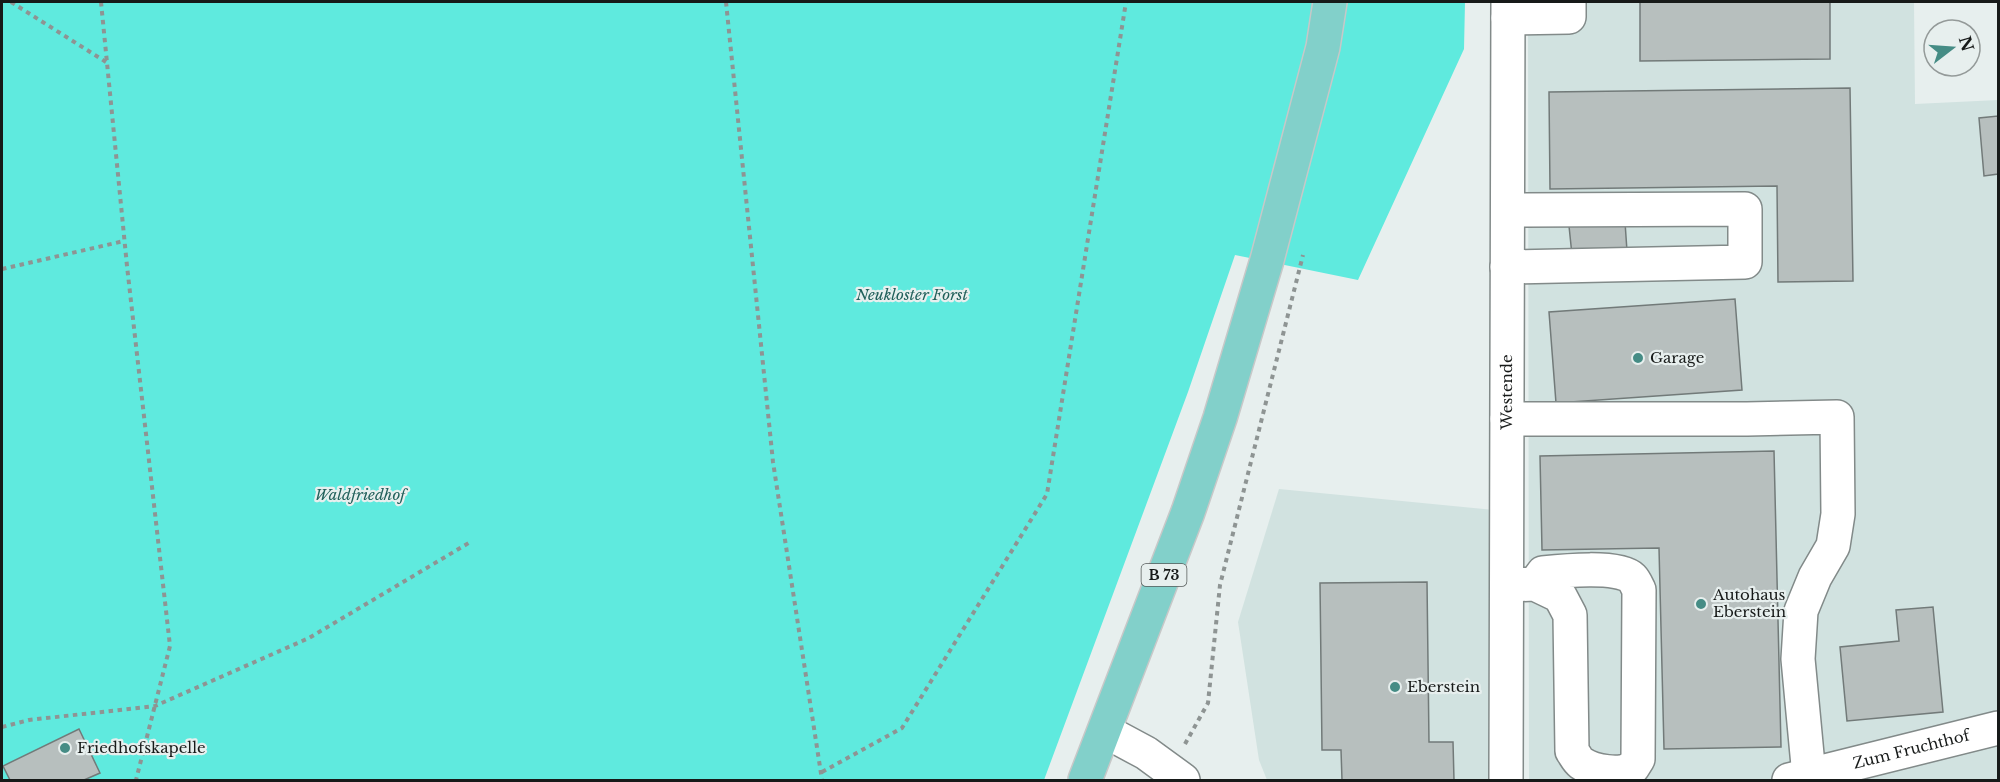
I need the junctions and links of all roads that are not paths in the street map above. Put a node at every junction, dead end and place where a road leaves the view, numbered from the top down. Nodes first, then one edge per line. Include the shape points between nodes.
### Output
1 (1330, 2) edge
2 (1569, 2) edge
3 (1508, 10) edge
4 (1508, 210) junction
5 (1507, 267) junction
6 (1507, 419) junction
7 (1521, 584) junction
8 (1998, 728) edge
9 (1104, 731) junction
10 (1177, 775) edge
11 (1795, 779) edge
12 (1085, 780) edge
13 (1506, 780) edge

1 - 9 main road, B 73 via 1323,46 1241,353 1188,512
2 - 3 street via 1569,17
3 - 4 street, Westende
4 - 5 street, Westende
4 - 5 street via 1745,209 1745,262
5 - 6 street, Westende
6 - 7 street, Westende
6 - 11 street via 1837,417 1838,514 1833,546 1801,611
7 - 7 street via 1560,596 1569,615 1572,751 1579,761 1605,772 1633,767 1638,759 1639,590 1631,577 1620,572 1543,573
7 - 13 street, Westende
8 - 11 street, Zum Fruchthof
9 - 10 street
9 - 12 main road, B 73

